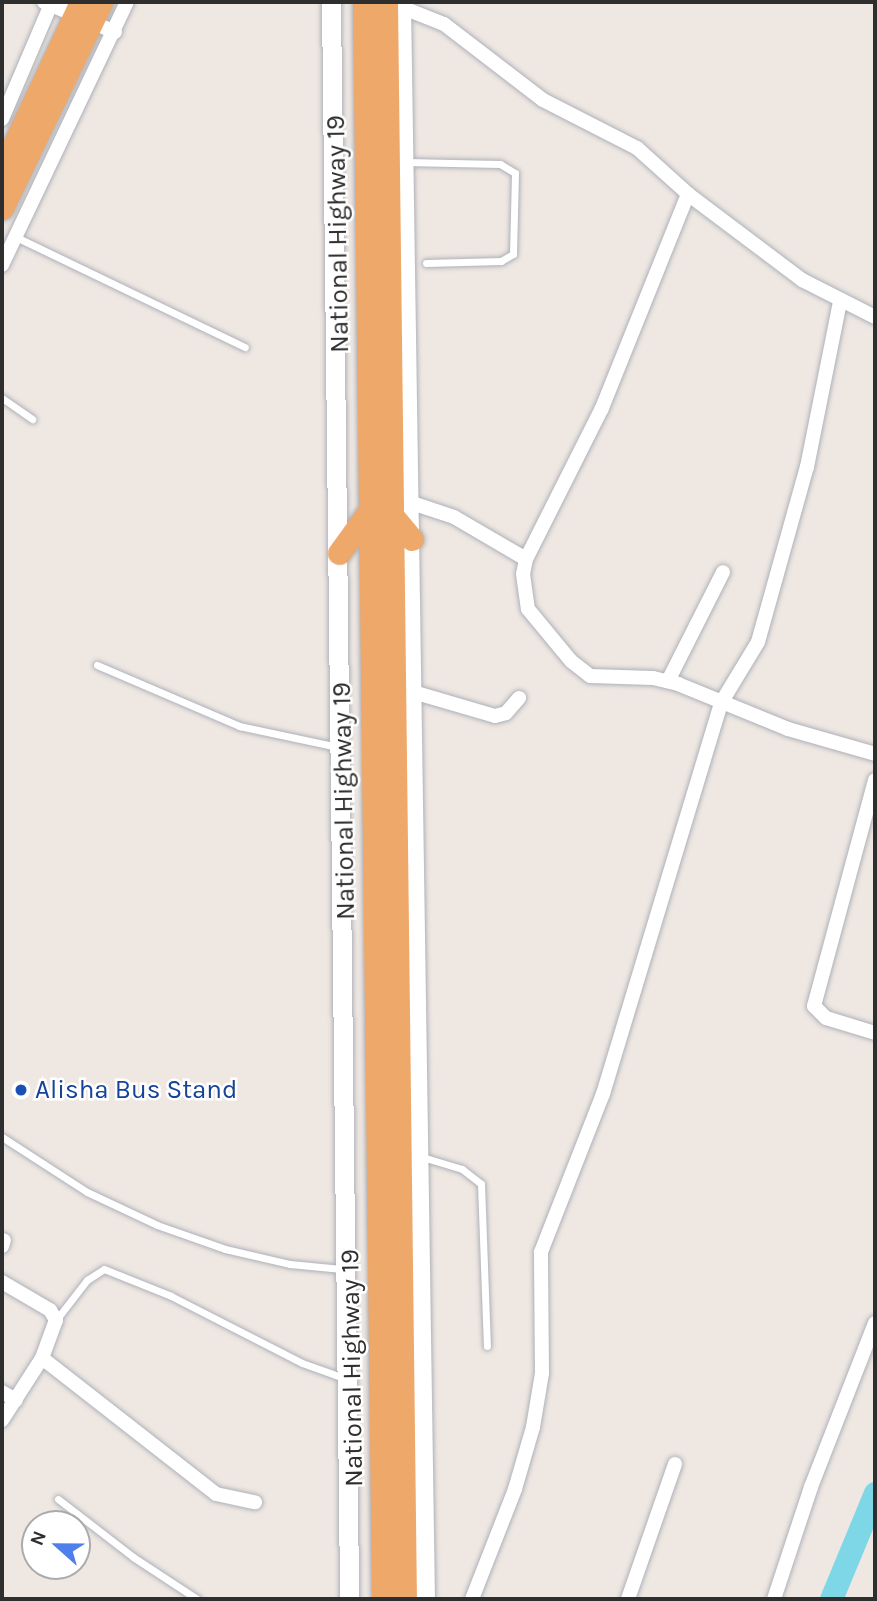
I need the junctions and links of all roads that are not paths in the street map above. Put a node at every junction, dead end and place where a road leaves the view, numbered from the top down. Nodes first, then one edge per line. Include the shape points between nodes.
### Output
1 (127, 2) edge
2 (331, 2) edge
3 (363, 2) edge
4 (49, 3) edge
5 (396, 4) edge
6 (87, 10) edge
7 (115, 32) junction
8 (2, 119) edge
9 (404, 162) junction
10 (2, 170) edge
11 (688, 194) junction
12 (2, 208) edge
13 (15, 237) junction
14 (426, 263) dead end
15 (2, 265) edge
16 (840, 302) junction
17 (875, 317) edge
18 (245, 347) dead end
19 (2, 398) edge
20 (32, 419) dead end
21 (412, 503) junction
22 (379, 513) junction
23 (412, 539) junction
24 (339, 554) junction
25 (526, 559) junction
26 (723, 572) dead end
27 (97, 665) dead end
28 (668, 681) junction
29 (413, 692) junction
30 (519, 698) dead end
31 (721, 703) junction
32 (342, 747) junction
33 (875, 754) edge
34 (875, 780) edge
35 (875, 1033) edge
36 (2, 1137) edge
37 (419, 1155) junction
38 (347, 1270) junction
39 (2, 1282) edge
40 (56, 1320) junction
41 (875, 1323) edge
42 (487, 1346) dead end
43 (42, 1358) junction
44 (349, 1379) junction
45 (2, 1392) edge
46 (16, 1400) junction
47 (2, 1420) edge
48 (675, 1464) dead end
49 (58, 1499) dead end
50 (255, 1502) dead end
51 (197, 1599) edge
52 (349, 1599) edge
53 (383, 1599) edge
54 (405, 1599) edge
55 (425, 1599) edge
56 (472, 1599) edge
57 (628, 1599) edge
58 (775, 1599) edge

1 - 7 street
2 - 24 main road
3 - 22 highway, National Highway 19
4 - 6 street
4 - 8 street
5 - 9 main road
5 - 11 street via 444,24 543,100 637,148
5 - 22 highway
6 - 7 street
6 - 10 highway
6 - 12 highway
7 - 13 street
9 - 14 lane via 500,164 515,173 513,254 501,261
9 - 21 main road
11 - 16 street via 802,280
11 - 25 street via 602,408
13 - 15 street
13 - 18 lane
16 - 17 street
16 - 31 street via 807,467 774,590 758,642
19 - 20 lane
21 - 23 main road
21 - 25 street via 466,523
22 - 23 highway
22 - 24 highway
22 - 53 highway, National Highway 19
22 - 54 highway
23 - 29 main road
24 - 32 main road
25 - 28 street via 523,574 528,609 571,661 598,679
26 - 28 street
27 - 32 lane via 239,726
28 - 31 street
29 - 30 street via 495,716 506,713
29 - 37 main road
31 - 33 street via 788,729
31 - 56 street via 610,1073 541,1252 542,1373 533,1427 515,1489
32 - 38 main road
34 - 35 street via 814,1006 825,1018
36 - 38 lane via 87,1192 157,1226 225,1249 290,1264
37 - 42 lane via 462,1170 481,1184
37 - 55 main road
38 - 44 main road
39 - 40 street via 50,1310
40 - 43 street
40 - 44 lane via 87,1280 104,1269 171,1296 302,1363
41 - 58 street via 811,1486
43 - 46 street
43 - 50 street via 216,1494
44 - 52 main road
45 - 46 street
46 - 47 street
48 - 57 street
49 - 51 lane via 133,1558

